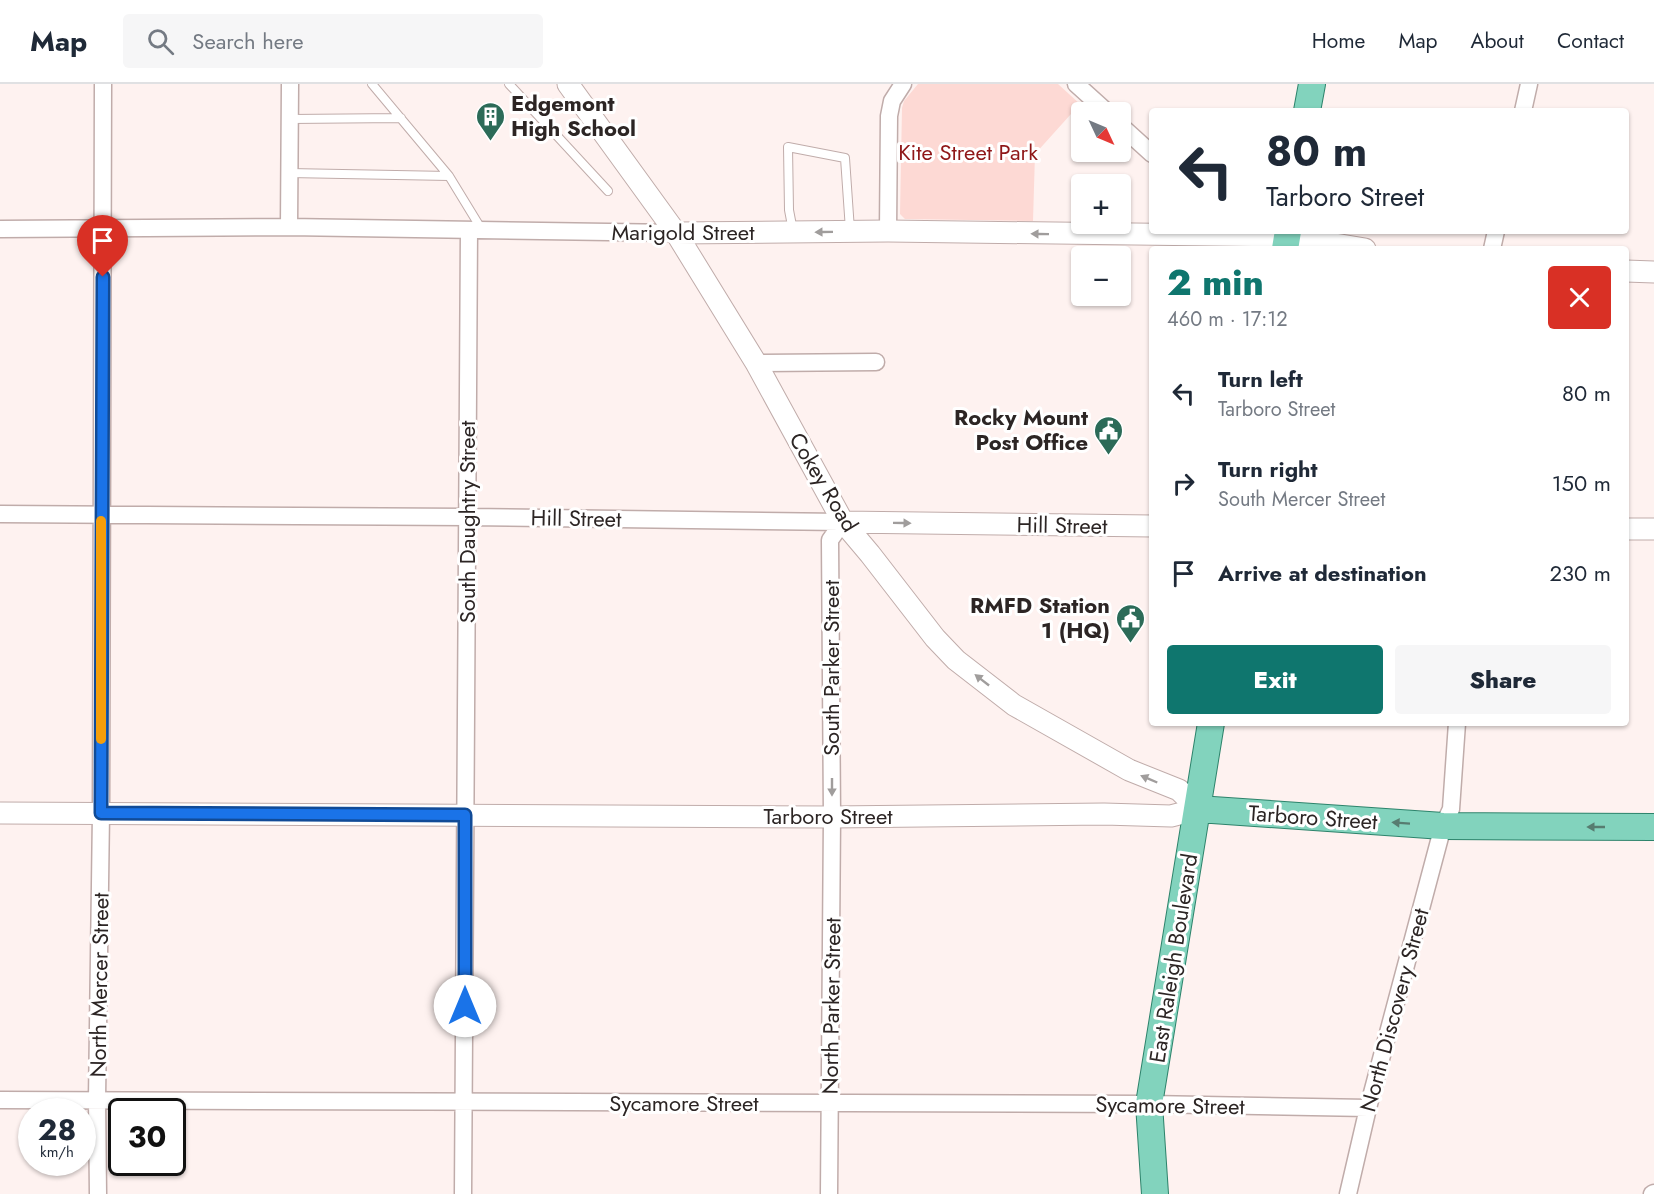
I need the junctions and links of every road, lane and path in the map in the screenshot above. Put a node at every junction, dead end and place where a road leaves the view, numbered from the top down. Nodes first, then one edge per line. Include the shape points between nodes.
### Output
1 (103, 84) edge
2 (290, 84) edge
3 (373, 84) edge
4 (509, 84) edge
5 (568, 84) edge
6 (903, 84) edge
7 (1077, 84) edge
8 (1311, 84) edge
9 (1530, 84) edge
10 (1096, 102) edge
11 (1307, 108) edge
12 (1524, 108) edge
13 (401, 118) junction
14 (290, 119) junction
15 (1131, 135) edge
16 (1149, 151) edge
17 (289, 173) junction
18 (449, 176) junction
19 (608, 191) dead end
20 (289, 227) junction
21 (0, 229) edge
22 (103, 229) junction
23 (476, 230) junction
24 (850, 231) junction
25 (888, 231) junction
26 (1144, 231) edge
27 (793, 232) junction
28 (676, 233) junction
29 (1159, 234) edge
30 (1284, 237) edge
31 (1345, 246) edge
32 (1629, 271) edge
33 (1654, 272) edge
34 (876, 362) dead end
35 (756, 363) junction
36 (0, 514) edge
37 (101, 515) junction
38 (468, 517) junction
39 (843, 522) junction
40 (1149, 526) edge
41 (1629, 529) edge
42 (1654, 529) edge
43 (1211, 726) edge
44 (1457, 726) edge
45 (1198, 808) junction
46 (0, 813) edge
47 (101, 813) junction
48 (465, 815) junction
49 (832, 817) junction
50 (1443, 826) junction
51 (1654, 827) edge
52 (0, 1100) edge
53 (97, 1100) junction
54 (464, 1101) junction
55 (830, 1104) junction
56 (1149, 1104) junction
57 (1368, 1108) junction
58 (98, 1194) edge
59 (463, 1194) edge
60 (830, 1194) edge
61 (1155, 1194) edge
62 (1348, 1194) edge

1 - 22 street, North Mercer Street
2 - 14 street
3 - 13 lane
4 - 19 lane
5 - 28 street, Cokey Road
6 - 25 street via 892,101 889,116
7 - 10 street
8 - 11 main road
9 - 12 street
13 - 14 lane
13 - 18 lane
14 - 17 street
15 - 16 street
17 - 18 lane
17 - 20 street
18 - 23 lane
20 - 22 street, Marigold Street
20 - 23 street, Marigold Street
21 - 22 street, Marigold Street
22 - 37 street, North Mercer Street
23 - 28 street, Marigold Street
23 - 38 street, South Daughtry Street
24 - 25 street, Marigold Street
24 -> 27 street, Marigold Street
24 - 27 lane via 845,158 788,147
26 -> 25 street, Marigold Street
27 - 28 street, Marigold Street
28 - 35 street, Cokey Road
29 - 30 street, Marigold Street via 1184,239
30 - 31 street, Marigold Street
32 - 33 street
34 - 35 street
35 - 39 street, Cokey Road
36 - 37 street, Hill Street
37 - 38 street, Hill Street
37 - 47 street, North Mercer Street
38 - 39 street, Hill Street
38 - 48 street, South Daughtry Street
39 -> 40 street, Hill Street
45 -> 39 street, Cokey Road via 1179,790 1129,770 1014,705 956,660
39 -> 49 street, South Parker Street via 830,540
41 - 42 street
43 - 45 main road, East Raleigh Boulevard
44 - 50 street, North Discovery Street via 1451,809
45 - 49 street, Tarboro Street via 1171,816
50 -> 45 main road, Tarboro Street
45 - 56 main road, East Raleigh Boulevard
46 - 47 street, Tarboro Street
47 - 48 street, Tarboro Street
47 - 53 street, North Mercer Street
48 - 49 street, Tarboro Street
48 - 54 street, South Daughtry Street
49 - 55 street, North Parker Street
51 -> 50 main road, Tarboro Street
50 - 57 street, North Discovery Street
52 - 53 street, Sycamore Street
53 - 54 street, Sycamore Street
53 - 58 street, North Mercer Street
54 - 55 street, Sycamore Street
54 - 59 street, South Daughtry Street
55 - 56 street, Sycamore Street
55 - 60 street, North Parker Street
56 - 57 street, Sycamore Street
56 - 61 main road, East Raleigh Boulevard
57 - 62 street, North Discovery Street

